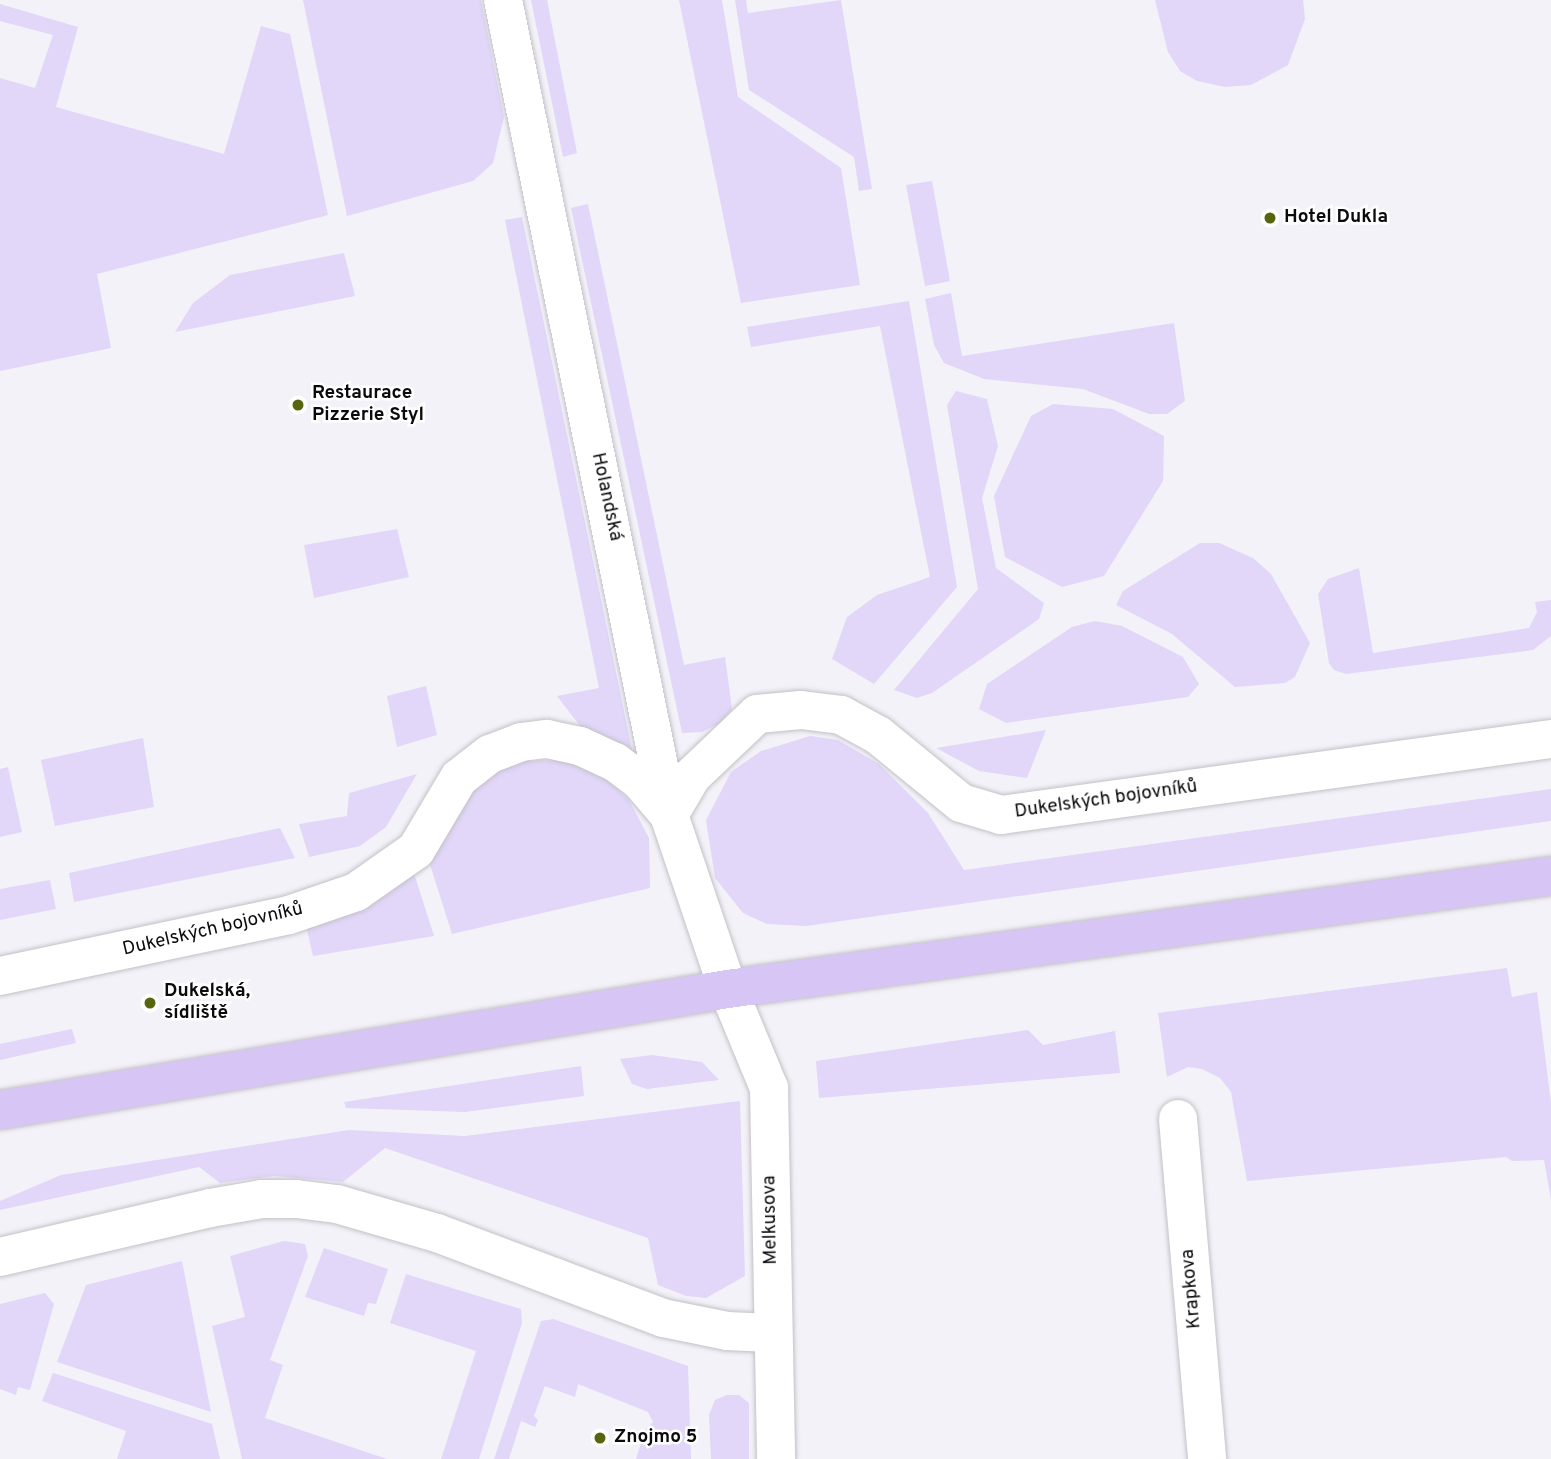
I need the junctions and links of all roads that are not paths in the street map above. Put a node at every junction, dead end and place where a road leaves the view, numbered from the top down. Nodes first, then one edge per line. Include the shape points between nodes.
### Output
1 (503, 0) edge
2 (1551, 739) edge
3 (669, 815) junction
4 (1551, 876) edge
5 (0, 976) edge
6 (727, 989) junction
7 (0, 1110) edge
8 (1178, 1119) dead end
9 (0, 1257) edge
10 (772, 1333) junction
11 (776, 1459) edge
12 (1207, 1459) edge

1 - 3 street, Holandská
2 - 3 street, Dukelských bojovníků via 1002,815 961,803 878,735 841,715 801,710 757,714 692,776
3 - 5 street, Dukelských bojovníků via 640,781 615,762 547,739 521,742 490,754 459,778 416,850 356,892 289,915
3 - 6 street, Holandská
4 - 6 main road
6 - 7 main road
6 - 10 street, Melkusova via 769,1088
8 - 12 street, Krapkova
9 - 10 street via 211,1208 262,1199 296,1199 337,1204 412,1226 663,1318 727,1331
10 - 11 street, Melkusova

